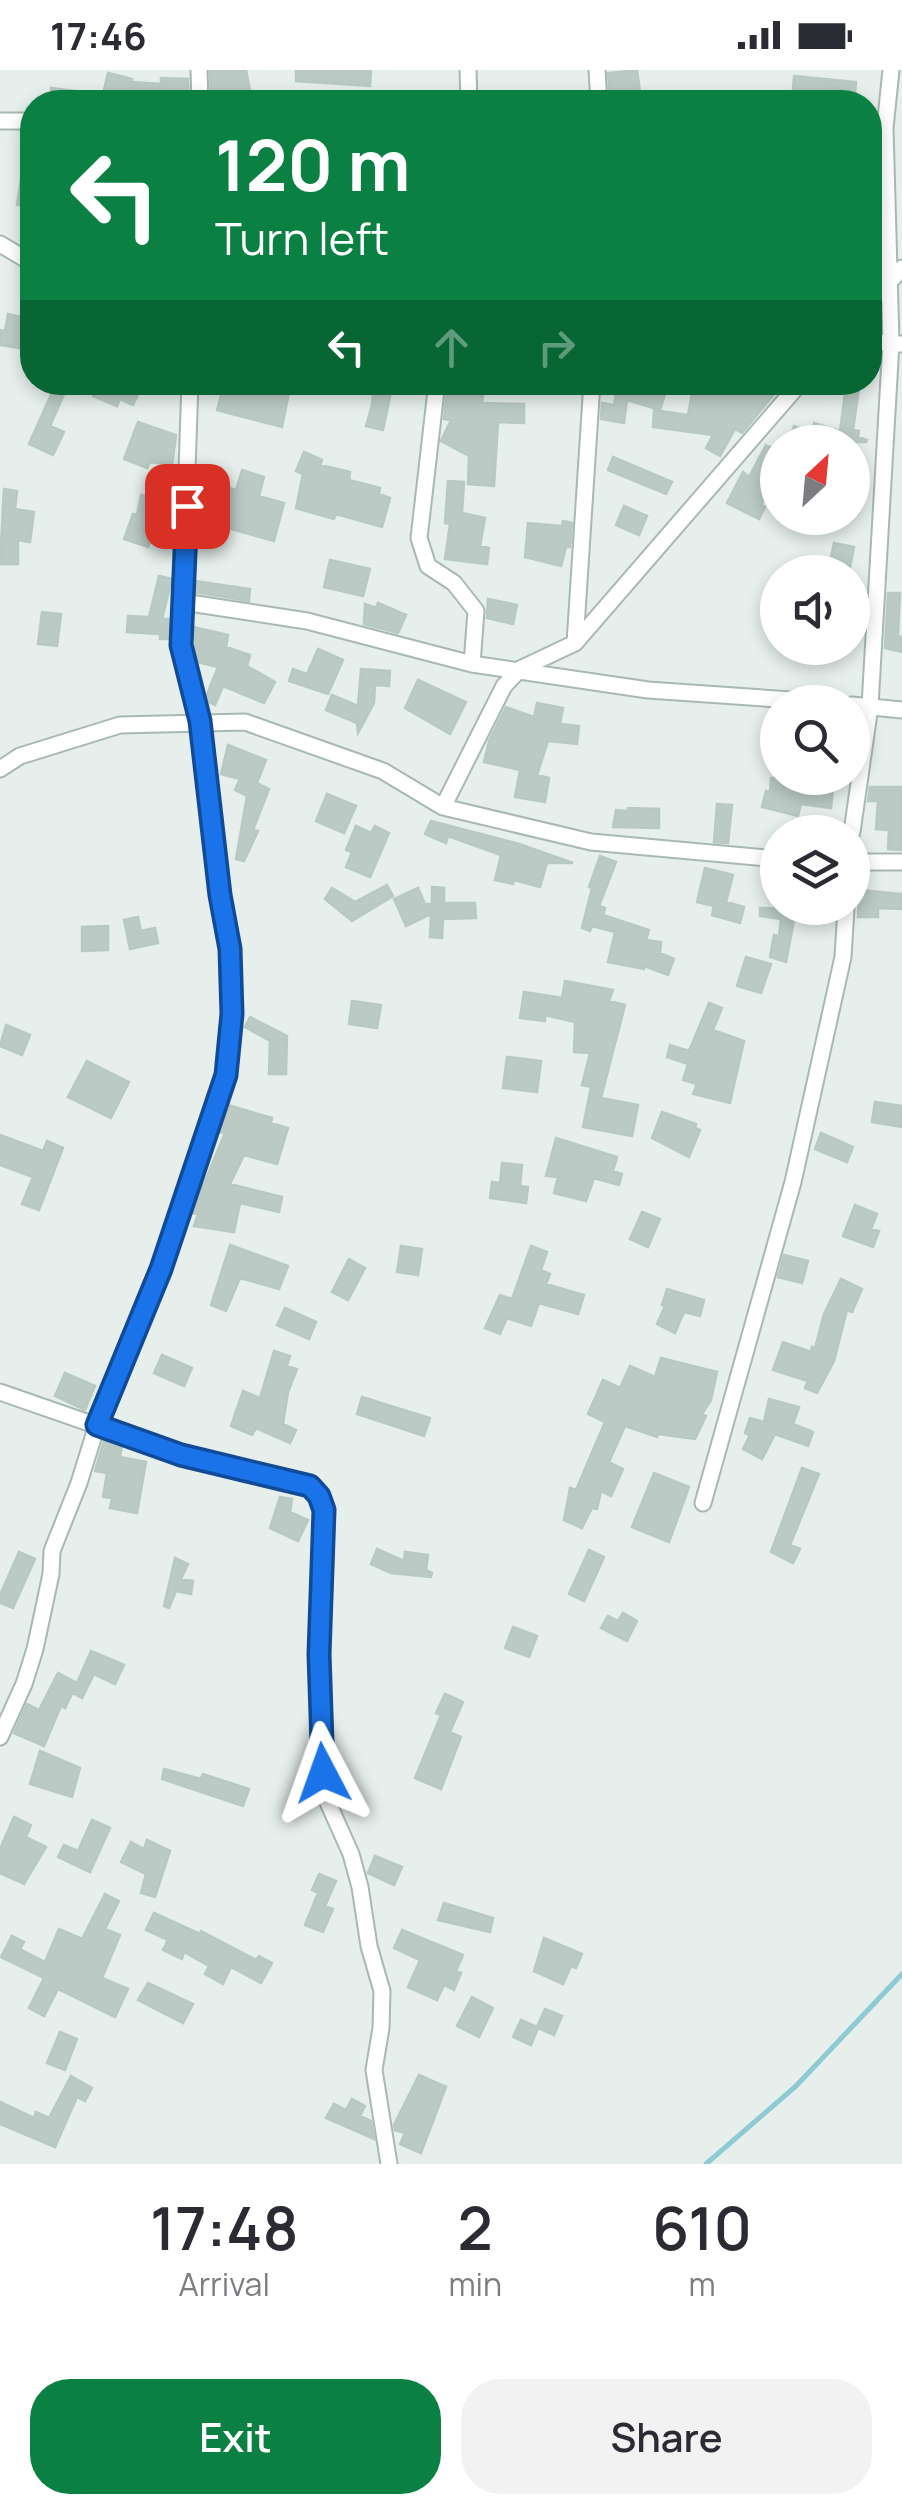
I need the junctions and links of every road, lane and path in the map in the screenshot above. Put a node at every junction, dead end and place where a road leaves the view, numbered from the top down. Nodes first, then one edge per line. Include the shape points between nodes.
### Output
1 (891, 70) edge
2 (882, 107) edge
3 (882, 206) edge
4 (902, 268) edge
5 (887, 285) junction
6 (882, 291) edge
7 (896, 344) edge
8 (190, 395) edge
9 (436, 395) edge
10 (591, 395) edge
11 (791, 395) edge
12 (183, 602) junction
13 (575, 643) junction
14 (472, 664) junction
15 (520, 669) junction
16 (760, 698) edge
17 (870, 706) joint
18 (902, 710) edge
19 (200, 721) junction
20 (0, 768) edge
21 (443, 807) junction
22 (760, 857) edge
23 (870, 862) edge
24 (902, 862) edge
25 (845, 925) edge
26 (0, 1392) edge
27 (97, 1425) junction
28 (703, 1503) dead end
29 (0, 1737) edge
30 (389, 2164) edge

1 - 2 street
3 - 5 street
4 - 5 street
5 - 6 street
5 - 7 street
7 - 17 street
8 - 12 street
9 - 14 street via 419,538 428,566 454,583 476,610
10 - 13 street
11 - 13 street
12 - 14 street via 307,620
12 - 19 street via 181,645
13 - 15 street
14 - 15 street
15 - 16 street via 648,690
15 - 21 street via 504,686
17 - 18 street
19 - 20 street via 120,725
19 - 21 street via 245,722 383,771
19 - 27 street via 230,949 226,1075 161,1269
21 - 22 street via 591,842
23 - 24 street
25 - 28 street via 793,1182
26 - 27 street
27 - 29 street via 52,1550 36,1649
27 - 30 street via 181,1455 310,1486 319,1496 320,1748 326,1798 351,1854 382,1991 374,2070

